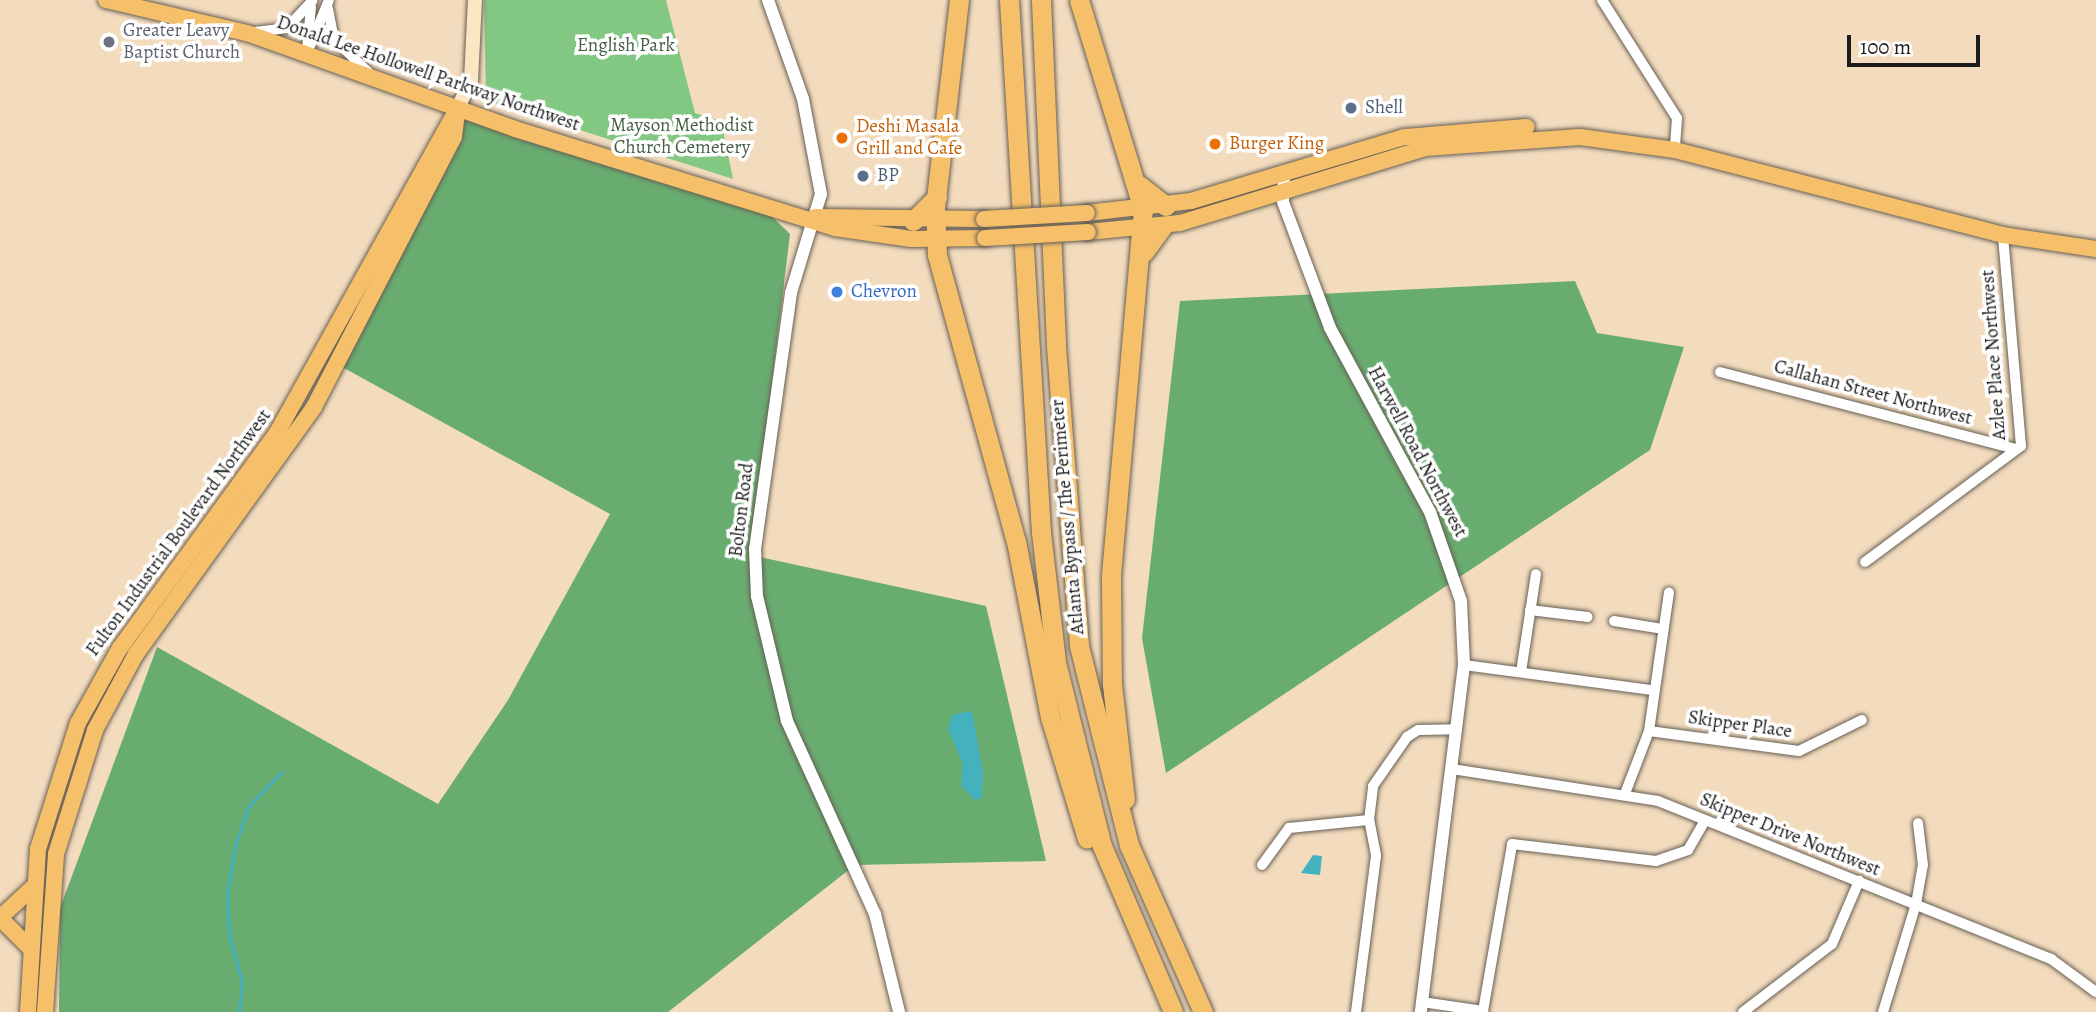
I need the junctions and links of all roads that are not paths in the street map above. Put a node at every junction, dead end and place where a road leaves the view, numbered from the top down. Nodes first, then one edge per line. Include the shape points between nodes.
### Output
1 (106, 0) edge
2 (312, 0) edge
3 (475, 0) edge
4 (768, 0) edge
5 (959, 0) edge
6 (1009, 0) edge
7 (1041, 0) edge
8 (1079, 0) edge
9 (1602, 0) edge
10 (329, 4) edge
11 (247, 33) junction
12 (307, 53) junction
13 (373, 76) junction
14 (457, 108) junction
15 (1676, 146) junction
16 (1284, 172) junction
17 (1139, 185) junction
18 (1282, 189) junction
19 (936, 197) junction
20 (1166, 205) junction
21 (816, 217) junction
22 (913, 221) junction
23 (1150, 221) junction
24 (936, 231) junction
25 (2003, 235) junction
26 (2096, 249) edge
27 (1720, 372) dead end
28 (2016, 449) junction
29 (1865, 562) dead end
30 (1535, 574) dead end
31 (1669, 592) dead end
32 (1530, 610) junction
33 (1588, 617) dead end
34 (1614, 621) dead end
35 (1663, 629) junction
36 (1464, 665) junction
37 (1521, 672) junction
38 (1652, 690) junction
39 (1862, 720) dead end
40 (1457, 729) junction
41 (1649, 731) junction
42 (1452, 769) junction
43 (1626, 791) junction
44 (1369, 820) junction
45 (1705, 820) junction
46 (1918, 822) dead end
47 (1129, 845) junction
48 (1262, 865) dead end
49 (1859, 881) junction
50 (33, 887) junction
51 (1916, 904) junction
52 (1, 916) edge
53 (30, 948) junction
54 (1150, 965) junction
55 (2096, 992) edge
56 (1422, 1007) edge
57 (28, 1012) edge
58 (45, 1012) edge
59 (899, 1012) edge
60 (1173, 1012) edge
61 (1203, 1012) edge
62 (1356, 1012) edge
63 (1743, 1012) edge
64 (1883, 1012) edge

1 - 11 main road, Donald Lee Hollowell Parkway Northwest
2 - 11 street via 287,29
2 - 12 street
3 - 14 main road, Fulton Industrial Boulevard Northwest via 471,81
4 - 21 street, Bolton Road via 803,99 821,194
5 - 19 highway
6 - 54 highway, Atlanta Bypass / The Perimeter via 1052,640 1085,792
7 - 47 highway, Atlanta Bypass / The Perimeter via 1072,589 1091,711
8 - 17 highway
9 - 15 street via 1677,118
10 - 12 street
10 - 13 street via 334,38
11 - 12 main road, Donald Lee Hollowell Parkway Northwest
12 - 13 main road, Donald Lee Hollowell Parkway Northwest
13 - 14 main road, Donald Lee Hollowell Parkway Northwest
14 - 21 main road, Donald Lee Hollowell Parkway Northwest via 667,177
14 - 50 main road, Fulton Industrial Boulevard Northwest via 278,432 94,689 57,776
14 - 58 main road, Fulton Industrial Boulevard Northwest via 454,136 320,398 136,654 94,730 56,854
15 - 16 main road, Donald Lee Hollowell Parkway Northwest via 1584,128 1458,130 1377,143
15 - 18 main road, Donald Lee Hollowell Parkway Northwest via 1580,138 1477,141 1375,159
15 - 25 main road, Donald Lee Hollowell Parkway Northwest
16 - 18 street, Harwell Road Northwest
16 - 20 main road, Donald Lee Hollowell Parkway Northwest
17 - 20 highway
17 - 23 highway
18 - 23 main road, Donald Lee Hollowell Parkway Northwest
18 - 36 street, Harwell Road Northwest via 1330,328 1445,544 1461,601
19 - 22 highway
19 - 24 highway
20 - 23 main road, Donald Lee Hollowell Parkway Northwest
21 - 22 main road, Donald Lee Hollowell Parkway Northwest
21 - 24 main road, Donald Lee Hollowell Parkway Northwest via 850,231
21 - 59 street, Bolton Road via 791,293 755,574 786,721 875,914
22 - 24 main road, Donald Lee Hollowell Parkway Northwest
23 - 24 main road, Donald Lee Hollowell Parkway Northwest, bridge via 1088,232 985,238
23 - 24 main road, Donald Lee Hollowell Parkway Northwest, bridge via 1087,213 984,219
23 - 47 highway via 1142,256 1111,578 1112,684
24 - 54 highway via 1016,541 1068,787 1094,859
25 - 26 main road, Donald Lee Hollowell Parkway Northwest
25 - 28 street, Azlee Place Northwest via 2021,446
27 - 28 street, Callahan Street Northwest
28 - 29 street, Azlee Place Northwest
30 - 32 street
31 - 35 street
32 - 33 street
32 - 37 street
34 - 35 street
35 - 38 street
36 - 37 street
36 - 40 street, Harwell Road Northwest
37 - 38 street
38 - 41 street
39 - 41 street, Skipper Place via 1799,751
40 - 42 street, Harwell Road Northwest
40 - 44 street via 1418,730 1390,754 1374,786
41 - 43 street
42 - 43 street, Skipper Drive Northwest
42 - 56 street, Harwell Road Northwest
43 - 45 street, Skipper Drive Northwest
44 - 48 street via 1289,828
44 - 62 street via 1376,855
45 - 49 street, Skipper Drive Northwest
45 - 56 street via 1696,838 1676,858 1656,861 1512,844 1483,1012
46 - 51 street via 1923,865
47 - 61 highway, Atlanta Bypass / The Perimeter
49 - 51 street, Skipper Drive Northwest
49 - 63 street via 1832,944
50 - 52 main road
50 - 53 main road, Fulton Industrial Boulevard Northwest
51 - 55 street, Skipper Drive Northwest via 2051,960
51 - 64 street
52 - 53 main road
53 - 57 main road, Fulton Industrial Boulevard Northwest
54 - 60 highway, Atlanta Bypass / The Perimeter

